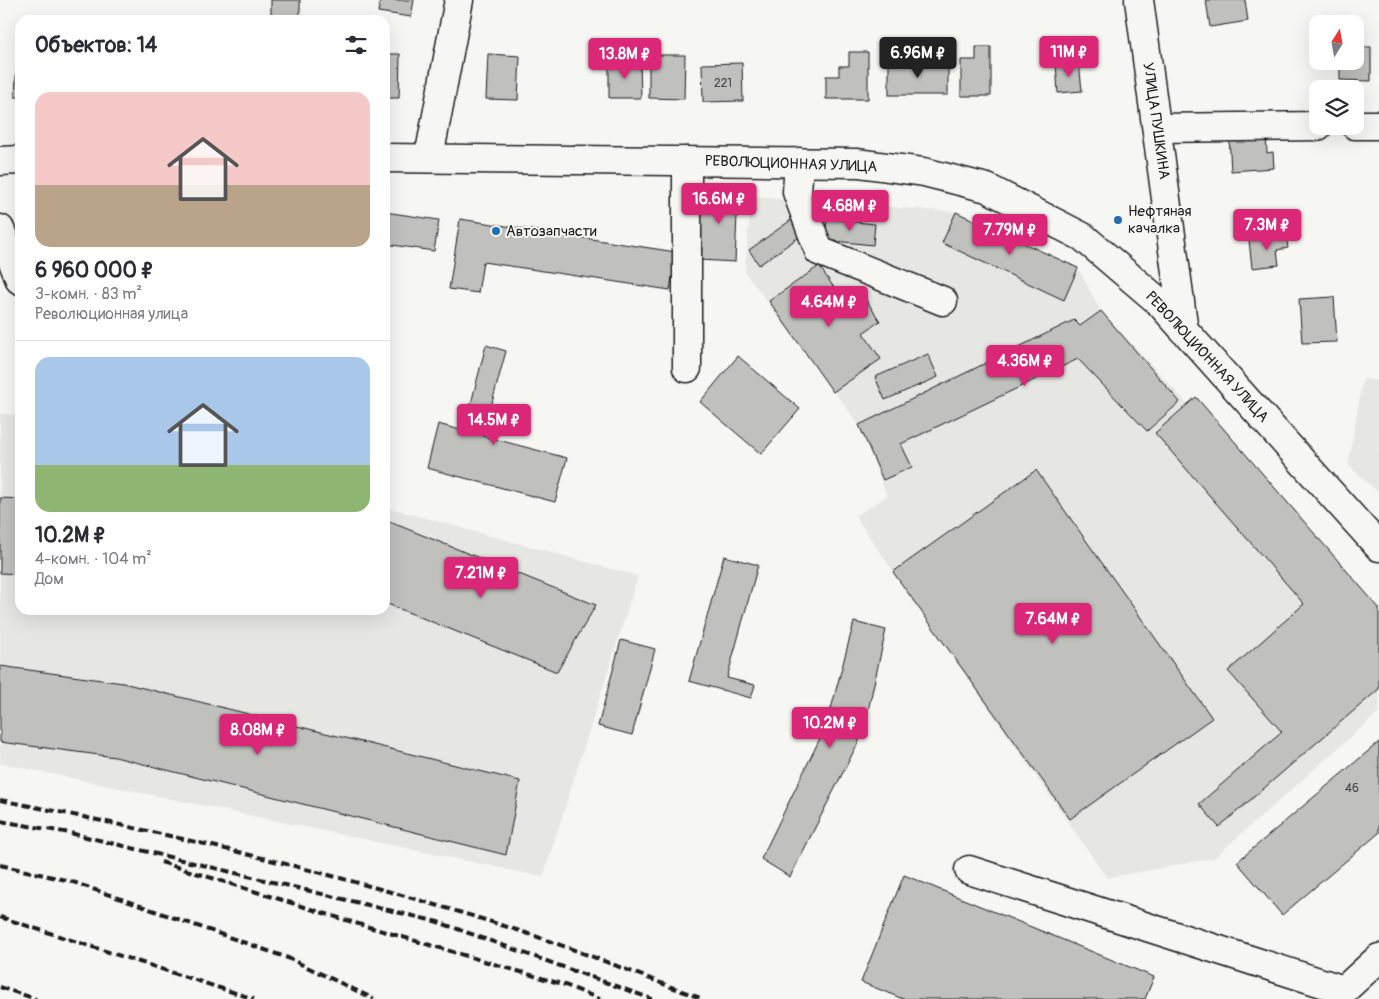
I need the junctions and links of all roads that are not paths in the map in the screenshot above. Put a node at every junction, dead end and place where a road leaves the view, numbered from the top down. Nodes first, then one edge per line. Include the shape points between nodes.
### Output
1 (459, 0) edge
2 (1139, 0) edge
3 (1379, 124) edge
4 (1364, 125) edge
5 (1309, 126) edge
6 (1157, 128) junction
7 (429, 157) junction
8 (390, 158) edge
9 (15, 160) edge
10 (0, 161) edge
11 (687, 161) junction
12 (799, 162) junction
13 (0, 229) edge
14 (15, 267) edge
15 (942, 302) dead end
16 (1184, 331) junction
17 (687, 368) dead end
18 (1379, 547) edge
19 (969, 870) dead end
20 (1379, 958) edge

1 - 7 main road
2 - 6 main road, УЛИЦА ПУШКИНА
3 - 4 main road
5 - 6 main road
6 - 16 main road, УЛИЦА ПУШКИНА
7 - 8 main road, РЕВОЛЮЦИОННАЯ УЛИЦА
7 - 11 main road, РЕВОЛЮЦИОННАЯ УЛИЦА
9 - 10 main road
11 - 12 main road, РЕВОЛЮЦИОННАЯ УЛИЦА
11 - 17 main road
12 - 15 main road via 797,192 819,251
12 - 16 main road, РЕВОЛЮЦИОННАЯ УЛИЦА via 858,163 924,172 987,188 1083,237 1158,301
13 - 14 main road
16 - 18 main road, РЕВОЛЮЦИОННАЯ УЛИЦА
19 - 20 main road via 1344,990

